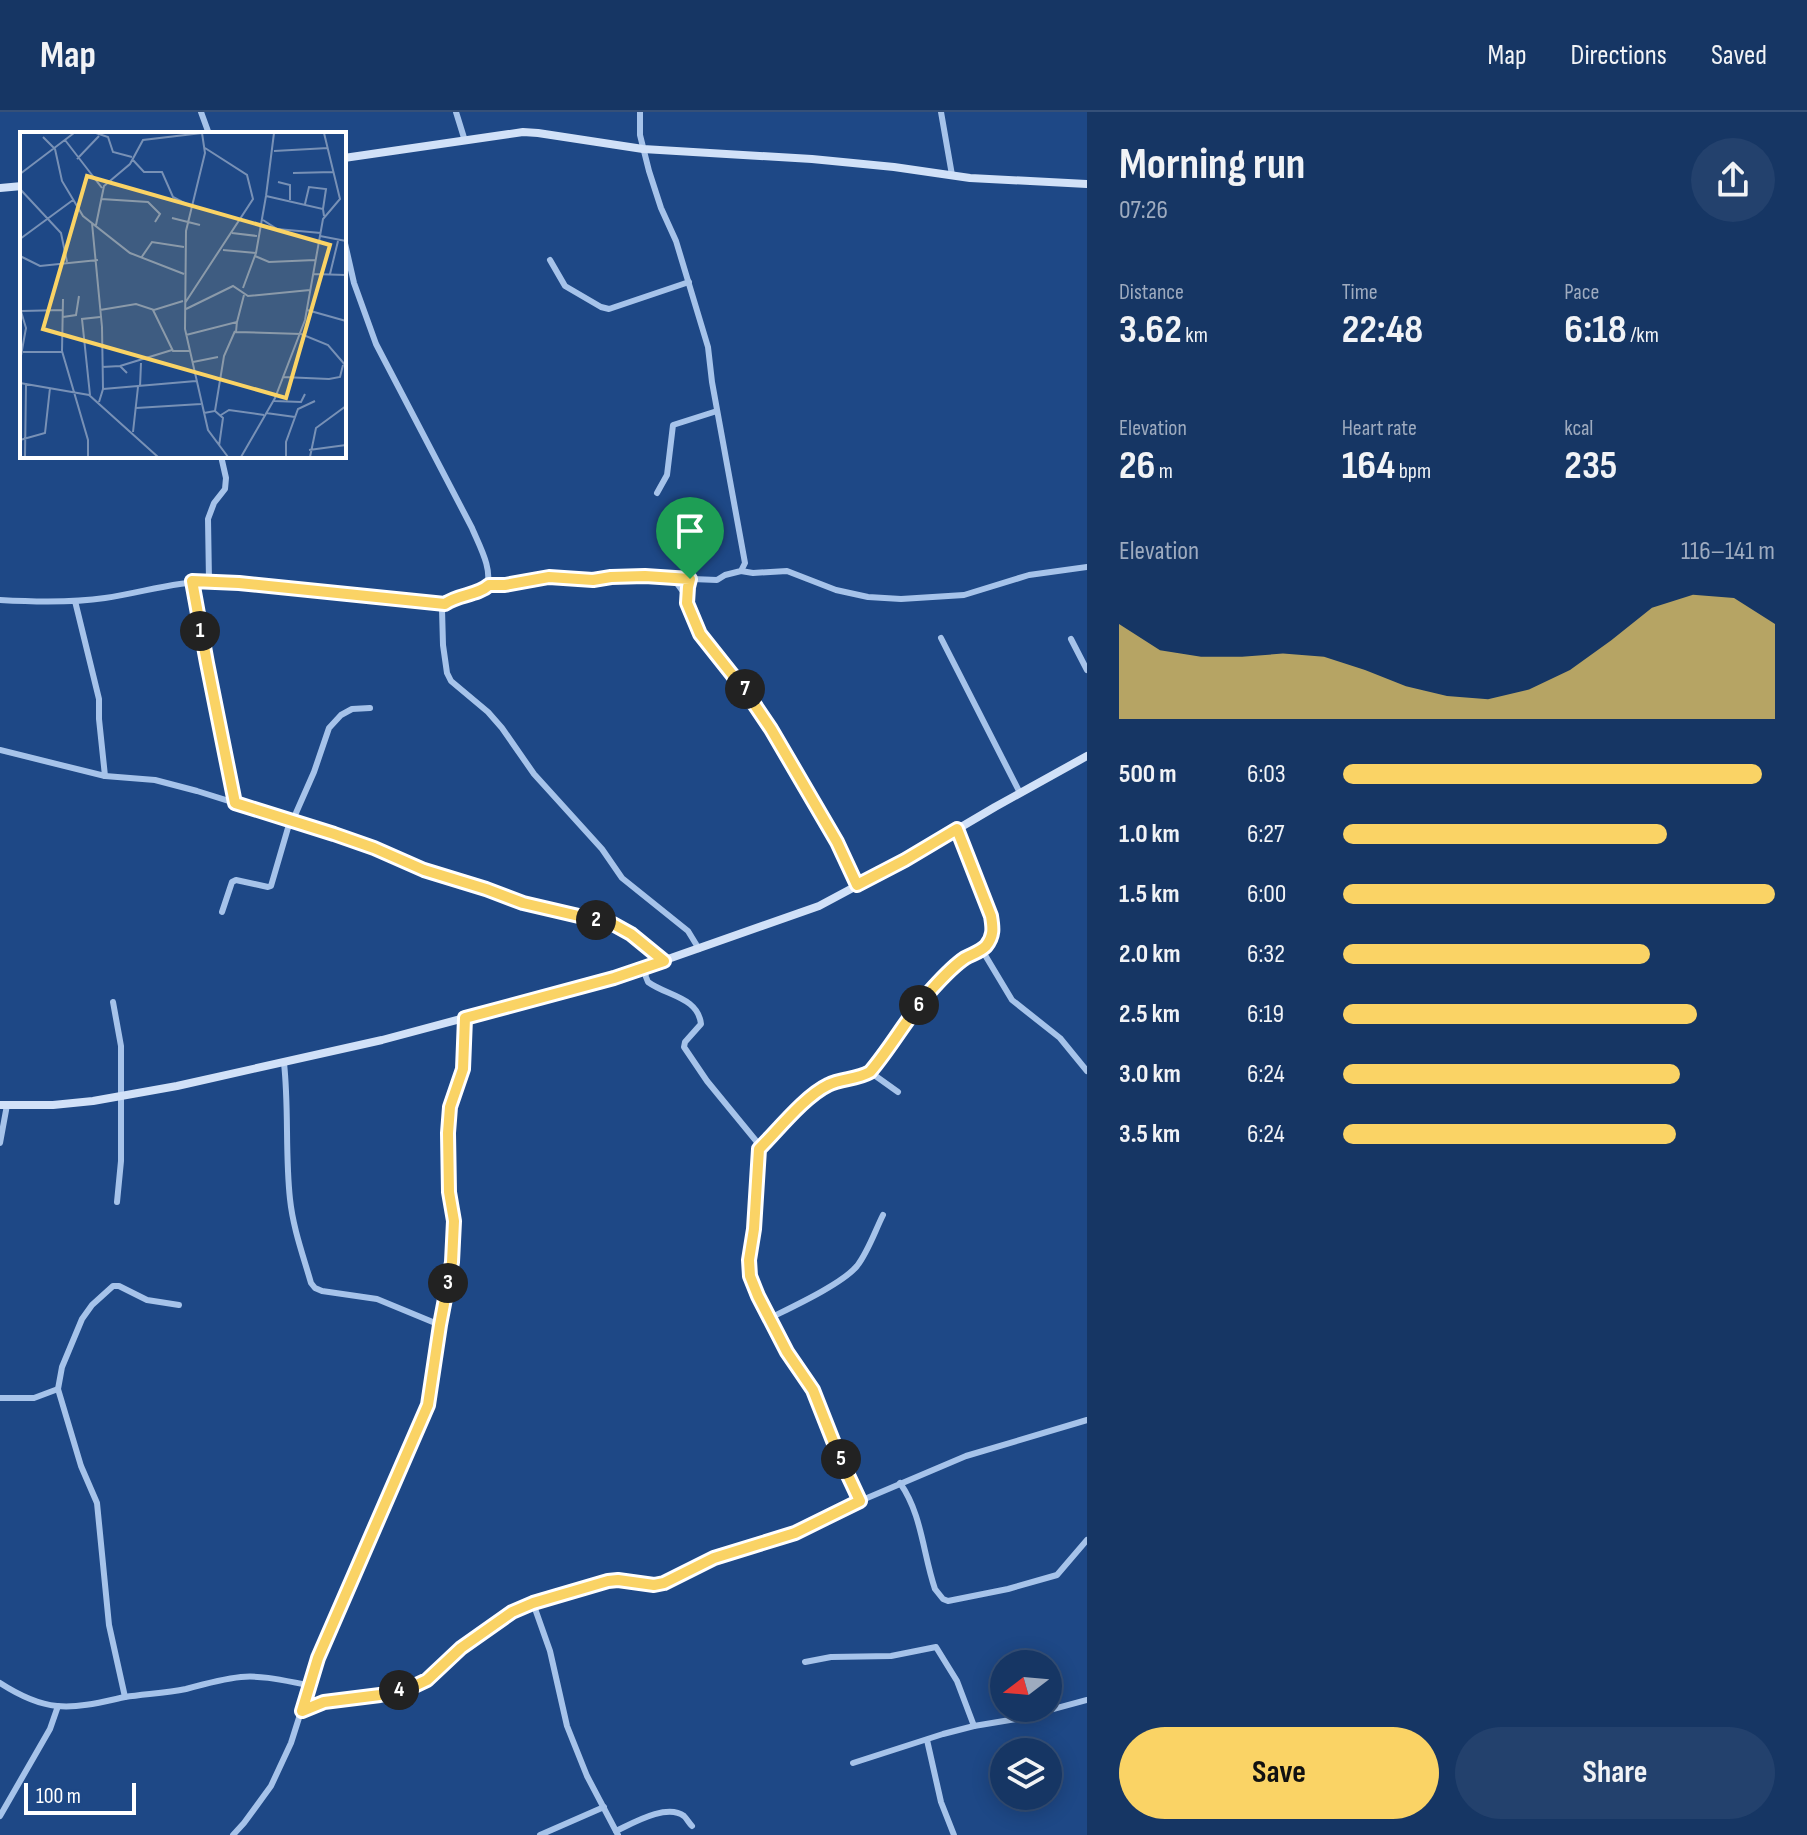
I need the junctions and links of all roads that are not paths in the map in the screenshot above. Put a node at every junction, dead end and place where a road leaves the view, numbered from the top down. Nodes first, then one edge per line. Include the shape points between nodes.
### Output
1 (201, 112) edge
2 (456, 112) edge
3 (640, 112) edge
4 (941, 112) edge
5 (208, 132) edge
6 (465, 141) junction
7 (643, 149) junction
8 (346, 158) edge
9 (952, 175) junction
10 (1087, 184) edge
11 (20, 186) edge
12 (0, 188) edge
13 (346, 248) edge
14 (550, 260) dead end
15 (689, 282) junction
16 (717, 411) junction
17 (221, 458) edge
18 (657, 493) dead end
19 (1087, 567) edge
20 (741, 571) junction
21 (668, 578) junction
22 (690, 579) junction
23 (192, 581) junction
24 (209, 581) junction
25 (489, 585) junction
26 (0, 600) edge
27 (75, 601) junction
28 (687, 603) junction
29 (445, 604) junction
30 (941, 638) dead end
31 (1071, 639) dead end
32 (1087, 670) edge
33 (370, 708) dead end
34 (0, 750) edge
35 (1087, 756) edge
36 (105, 776) junction
37 (1020, 793) junction
38 (235, 803) junction
39 (291, 821) junction
40 (957, 829) junction
41 (857, 885) junction
42 (222, 912) dead end
43 (699, 949) junction
44 (982, 950) junction
45 (664, 961) junction
46 (644, 968) junction
47 (113, 1002) dead end
48 (465, 1018) junction
49 (284, 1063) junction
50 (1087, 1071) edge
51 (870, 1072) junction
52 (898, 1092) dead end
53 (120, 1097) junction
54 (4, 1105) edge
55 (0, 1143) edge
56 (759, 1149) junction
57 (117, 1202) dead end
58 (883, 1215) dead end
59 (179, 1305) dead end
60 (770, 1318) junction
61 (440, 1325) junction
62 (58, 1389) junction
63 (0, 1398) edge
64 (1087, 1420) edge
65 (900, 1483) junction
66 (860, 1501) junction
67 (1087, 1540) edge
68 (533, 1603) junction
69 (805, 1662) dead end
70 (0, 1683) edge
71 (308, 1685) junction
72 (125, 1697) junction
73 (1087, 1700) edge
74 (58, 1706) junction
75 (302, 1711) junction
76 (974, 1726) junction
77 (927, 1740) junction
78 (853, 1763) dead end
79 (604, 1807) junction
80 (0, 1816) edge
81 (692, 1826) dead end
82 (617, 1833) edge
83 (233, 1835) edge
84 (540, 1835) edge
85 (954, 1835) edge

1 - 5 street
2 - 6 street
3 - 7 street
4 - 9 street
6 - 7 main road via 538,133
6 - 8 main road
7 - 9 main road via 812,159
7 - 15 street
9 - 10 main road
11 - 12 main road
13 - 25 street via 376,344 472,528
14 - 15 street via 565,286 609,309
15 - 16 street via 708,347
16 - 18 street via 673,425 667,475
16 - 20 street via 744,554
17 - 24 street via 225,489 208,519
19 - 20 street via 1029,575 964,595 912,599 852,594 787,571
20 - 22 street via 717,580
21 - 22 street
21 - 25 street via 549,577
21 - 28 street via 681,587
22 - 28 street
23 - 24 street
23 - 27 street
23 - 38 street
24 - 29 street
25 - 29 street
26 - 27 street
27 - 36 street via 99,699
28 - 41 street via 700,634 771,729
29 - 43 street via 443,645 451,681 502,728 622,878 688,931
30 - 37 street
31 - 32 street
33 - 39 street via 352,709 329,728
34 - 36 street
35 - 37 main road
36 - 38 street via 155,780
37 - 40 main road
38 - 39 street
39 - 42 street via 271,886 232,882
39 - 45 street via 523,903 613,924
40 - 41 main road
40 - 44 street via 991,916 992,936
41 - 43 main road via 819,906
43 - 45 main road
44 - 50 street via 1012,1000 1060,1038
44 - 51 street via 966,957 931,990
45 - 46 main road
46 - 48 main road
46 - 56 street via 653,986 699,1013 701,1024 684,1047
47 - 53 street via 121,1046
48 - 49 main road
48 - 61 street via 463,1069 450,1107 454,1221
49 - 53 main road
49 - 61 street via 290,1199 311,1283 333,1294 377,1299
51 - 52 street
51 - 56 street via 818,1090
53 - 54 main road
53 - 57 street
54 - 55 street
56 - 60 street via 750,1276
58 - 60 street via 849,1273
59 - 62 street via 147,1300 113,1286 82,1319
60 - 66 street via 813,1390
61 - 71 street via 428,1405
62 - 63 street via 34,1398
62 - 72 street via 97,1503 109,1625
64 - 65 street via 966,1456
65 - 66 street
65 - 67 street via 915,1515 935,1589 948,1601 1057,1575
66 - 68 street via 795,1533 714,1558 664,1583 608,1581
68 - 75 street via 481,1633 427,1680 408,1689 324,1702
68 - 79 street via 567,1726
69 - 76 street via 936,1647 957,1681
70 - 74 street
71 - 72 street via 243,1677
71 - 75 street
72 - 74 street
73 - 76 street
74 - 80 street
75 - 83 street via 271,1786
76 - 77 street
77 - 78 street
77 - 85 street
79 - 82 street
79 - 84 street
81 - 82 street via 683,1815 670,1812 645,1817

